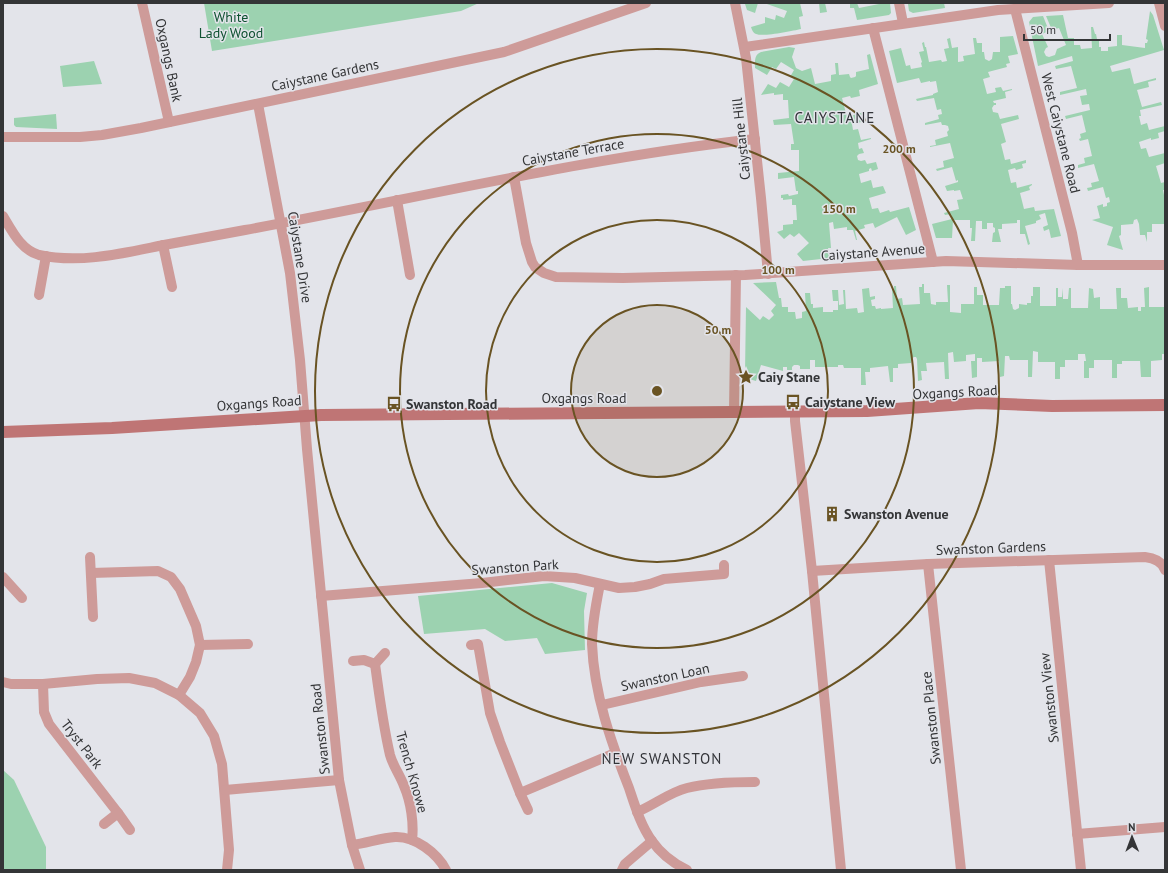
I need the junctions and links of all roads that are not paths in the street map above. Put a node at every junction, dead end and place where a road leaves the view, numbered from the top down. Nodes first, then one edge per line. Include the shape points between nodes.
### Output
1 (142, 3) edge
2 (646, 3) edge
3 (735, 3) edge
4 (899, 3) edge
5 (1109, 3) edge
6 (1159, 3) edge
7 (1043, 5) edge
8 (1015, 9) junction
9 (903, 24) junction
10 (1165, 26) edge
11 (873, 28) junction
12 (745, 47) junction
13 (258, 104) junction
14 (169, 122) junction
15 (3, 137) edge
16 (755, 139) junction
17 (514, 177) junction
18 (397, 200) junction
19 (3, 216) edge
20 (280, 224) junction
21 (163, 245) junction
22 (46, 256) junction
23 (933, 262) junction
24 (1165, 264) edge
25 (1078, 265) junction
26 (768, 274) junction
27 (410, 275) dead end
28 (736, 275) junction
29 (172, 287) dead end
30 (39, 295) dead end
31 (1165, 405) edge
32 (734, 412) junction
33 (795, 412) junction
34 (304, 415) junction
35 (3, 432) edge
36 (90, 557) dead end
37 (1049, 560) junction
38 (928, 564) junction
39 (724, 565) dead end
40 (1165, 570) edge
41 (812, 571) junction
42 (91, 573) junction
43 (4, 581) edge
44 (600, 584) junction
45 (321, 596) junction
46 (22, 598) dead end
47 (93, 617) dead end
48 (248, 644) dead end
49 (471, 644) dead end
50 (200, 645) junction
51 (385, 653) dead end
52 (353, 662) dead end
53 (375, 664) junction
54 (737, 680) dead end
55 (3, 682) edge
56 (43, 684) junction
57 (179, 695) junction
58 (602, 705) junction
59 (615, 753) junction
60 (339, 780) junction
61 (750, 785) dead end
62 (225, 790) junction
63 (520, 793) junction
64 (528, 810) dead end
65 (637, 812) junction
66 (118, 813) junction
67 (104, 824) dead end
68 (1165, 827) edge
69 (130, 830) dead end
70 (1077, 834) junction
71 (412, 840) junction
72 (652, 841) junction
73 (352, 845) junction
74 (227, 870) edge
75 (360, 870) edge
76 (446, 870) edge
77 (622, 870) edge
78 (687, 870) edge
79 (841, 870) edge
80 (961, 870) edge
81 (1081, 870) edge

1 - 14 street, Oxgangs Bank
2 - 13 street, Caiystane Gardens via 504,52
3 - 12 street, Caiystane Hill
4 - 9 street
5 - 7 street
6 - 10 street
7 - 8 street
8 - 9 street
8 - 25 street, West Caiystane Road
9 - 11 street
11 - 12 street
11 - 23 street
12 - 16 street, Caiystane Hill
13 - 14 street, Caiystane Gardens
13 - 20 street, Caiystane Drive
14 - 15 street, Caiystane Gardens via 87,137
16 - 17 street, Caiystane Terrace via 615,159
16 - 26 street, Caiystane Hill
17 - 18 street, Caiystane Terrace
17 - 28 street, Caiystane Avenue via 528,251 535,267 544,273 569,278
18 - 20 street, Caiystane Terrace
18 - 27 street
19 - 22 street, Caiystane Terrace via 24,247
20 - 21 street, Caiystane Terrace
20 - 34 street, Caiystane Drive via 289,267
21 - 22 street, Caiystane Terrace via 104,256
21 - 29 street
22 - 30 street
23 - 25 street, Caiystane Avenue
23 - 26 street, Caiystane Avenue
24 - 25 street, Caiystane Avenue
26 - 28 street, Caiystane Avenue
28 - 32 street
31 - 33 main road, Oxgangs Road via 1052,406 979,403 867,411
32 - 33 main road, Oxgangs Road
32 - 34 main road, Oxgangs Road
33 - 41 street
34 - 35 main road, Oxgangs Road via 119,428
34 - 45 street, Swanston Road
36 - 42 street
37 - 38 street, Swanston Gardens
37 - 40 street, Swanston Gardens via 1152,557 1160,562
37 - 70 street, Swanston View
38 - 41 street, Swanston Gardens
38 - 80 street, Swanston Place
39 - 44 street, Swanston Park via 724,574 664,579 650,584 618,588
41 - 79 street
42 - 47 street
42 - 50 street via 158,571 171,577 180,589 196,626
43 - 46 street
44 - 45 street, Swanston Park via 575,578 544,576
44 - 58 street via 593,619 592,644
45 - 60 street, Swanston Road
48 - 50 street
49 - 63 street via 478,644 490,713
50 - 57 street via 190,677
51 - 53 street
52 - 53 street via 364,660
53 - 71 street, Trench Knowe via 390,757 405,786 411,811
54 - 58 street, Swanston Loan via 701,682
55 - 56 street
56 - 57 street via 129,678 155,683
56 - 66 street, Tryst Park via 44,712 49,724
57 - 62 street via 200,714 214,736 222,764
58 - 59 street
59 - 63 street
59 - 65 street
60 - 62 street
60 - 73 street, Swanston Road
61 - 65 street via 687,788
62 - 74 street via 229,850
63 - 64 street
65 - 72 street
66 - 67 street
66 - 69 street, Tryst Park
68 - 70 street
70 - 81 street, Swanston View
71 - 73 street via 397,837
71 - 76 street via 429,850 441,861
72 - 77 street via 625,864
72 - 78 street via 666,857
73 - 75 street, Swanston Road

